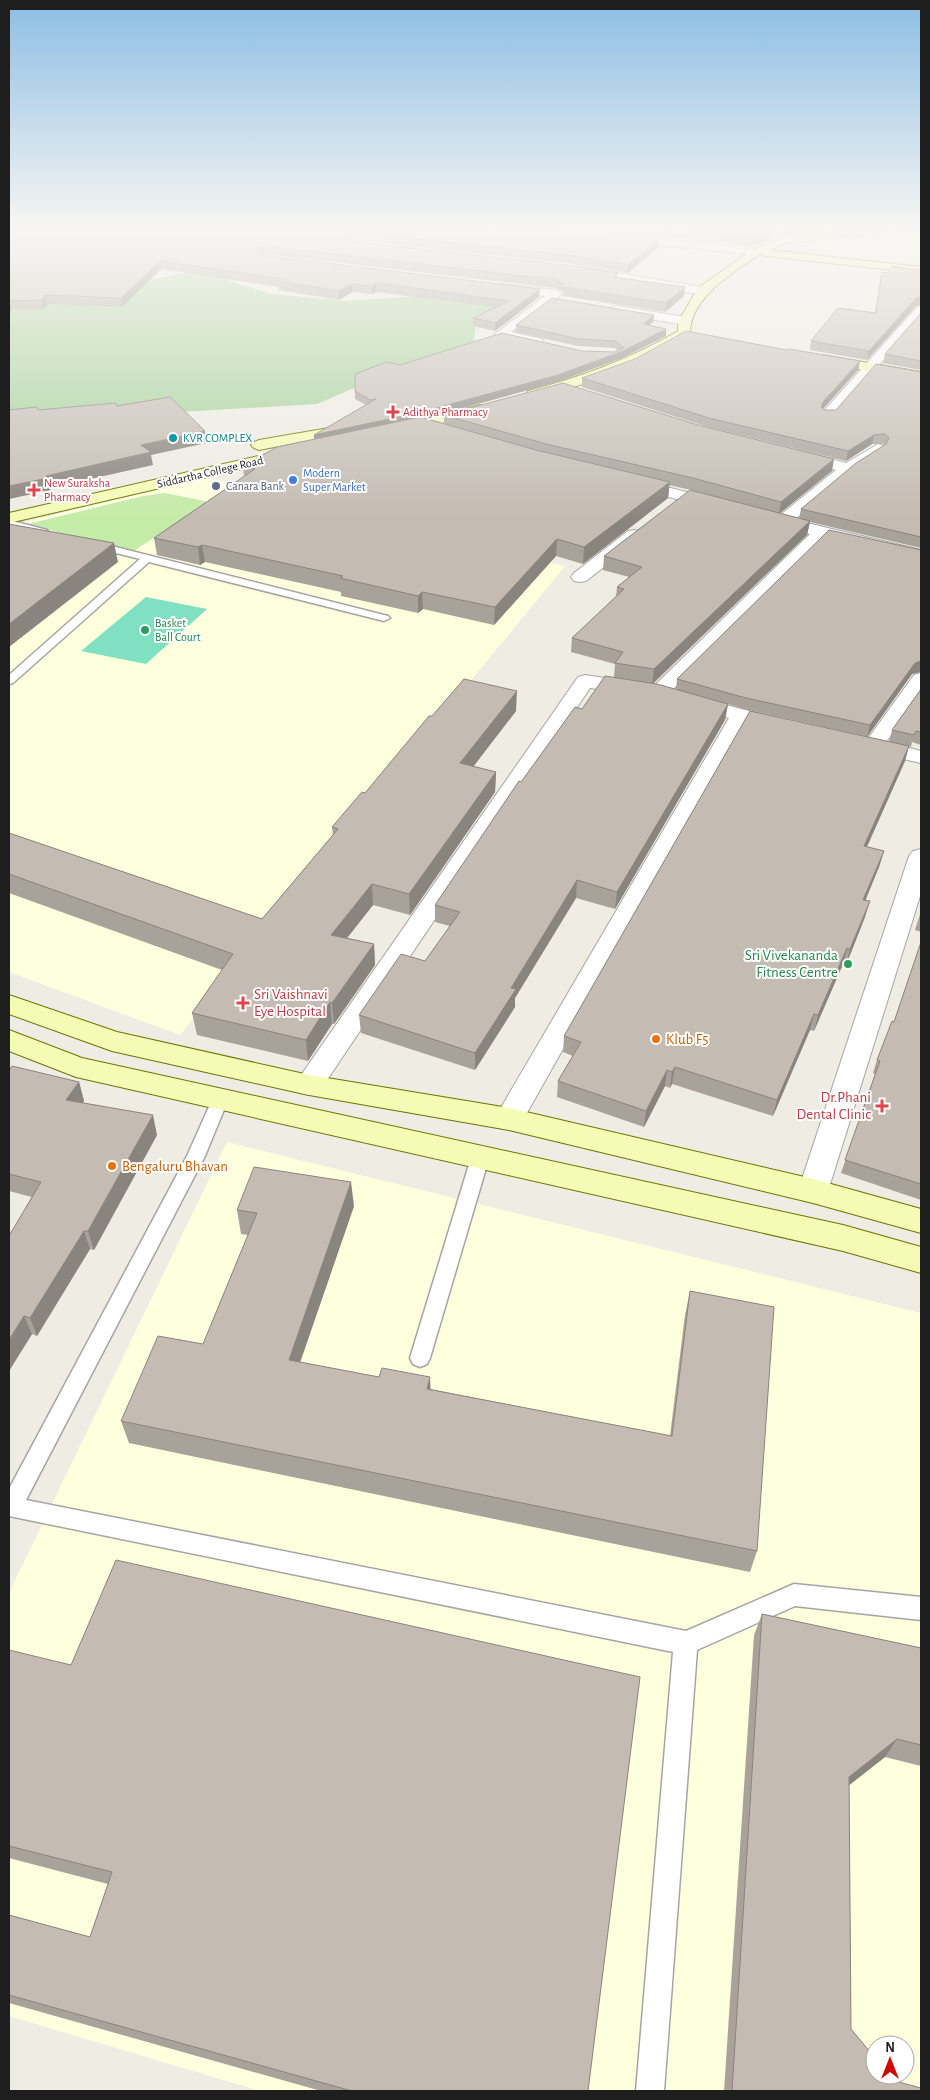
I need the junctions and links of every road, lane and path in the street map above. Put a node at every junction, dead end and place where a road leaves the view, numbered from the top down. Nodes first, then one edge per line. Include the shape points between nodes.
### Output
1 (513, 325) edge
2 (674, 325) edge
3 (688, 325) edge
4 (907, 325) edge
5 (687, 328) junction
6 (657, 331) edge
7 (550, 345) edge
8 (630, 346) edge
9 (810, 357) edge
10 (868, 368) junction
11 (921, 376) edge
12 (563, 386) junction
13 (582, 393) edge
14 (828, 415) edge
15 (394, 420) edge
16 (421, 426) junction
17 (383, 434) edge
18 (449, 434) edge
19 (250, 447) dead end
20 (878, 449) edge
21 (780, 451) edge
22 (848, 468) junction
23 (618, 479) edge
24 (686, 495) junction
25 (670, 507) edge
26 (738, 510) edge
27 (756, 515) edge
28 (9, 518) edge
29 (782, 522) junction
30 (9, 523) edge
31 (648, 524) edge
32 (822, 532) junction
33 (55, 535) edge
34 (82, 542) edge
35 (921, 555) edge
36 (147, 558) junction
37 (580, 577) dead end
38 (384, 618) dead end
39 (921, 679) edge
40 (9, 681) edge
41 (658, 693) junction
42 (740, 716) junction
43 (807, 731) edge
44 (921, 756) edge
45 (921, 856) edge
46 (9, 1004) edge
47 (9, 1040) edge
48 (309, 1085) junction
49 (220, 1100) junction
50 (509, 1119) junction
51 (480, 1158) junction
52 (813, 1191) junction
53 (921, 1221) edge
54 (921, 1260) edge
55 (420, 1358) dead end
56 (921, 1608) edge
57 (686, 1643) junction
58 (650, 2091) edge

1 - 7 street via 501,334
2 - 5 street
3 - 5 street
4 - 10 street
5 - 6 street
5 - 12 street via 628,363
8 - 12 street via 521,392
9 - 10 street
10 - 11 street
10 - 14 street
12 - 13 street
15 - 16 street via 489,401
16 - 17 street
16 - 18 street
19 - 28 street, Siddartha College Road via 365,432
20 - 22 street
21 - 22 street
22 - 29 street
23 - 24 street
24 - 25 street
24 - 26 street
27 - 29 street
29 - 32 street
30 - 33 lane
31 - 37 street
32 - 35 street
32 - 41 street
34 - 36 lane
36 - 38 lane
36 - 40 lane
39 - 44 street via 864,744
41 - 42 street
41 - 48 street via 585,681
42 - 43 street
42 - 50 street
45 - 52 street
46 - 48 street via 112,1041
47 - 49 street via 76,1067
48 - 50 street
49 - 51 street
49 - 57 lane via 196,1156 11,1507
50 - 52 street
51 - 54 street via 843,1238
51 - 55 lane
52 - 53 street
56 - 57 lane via 794,1595
57 - 58 lane

